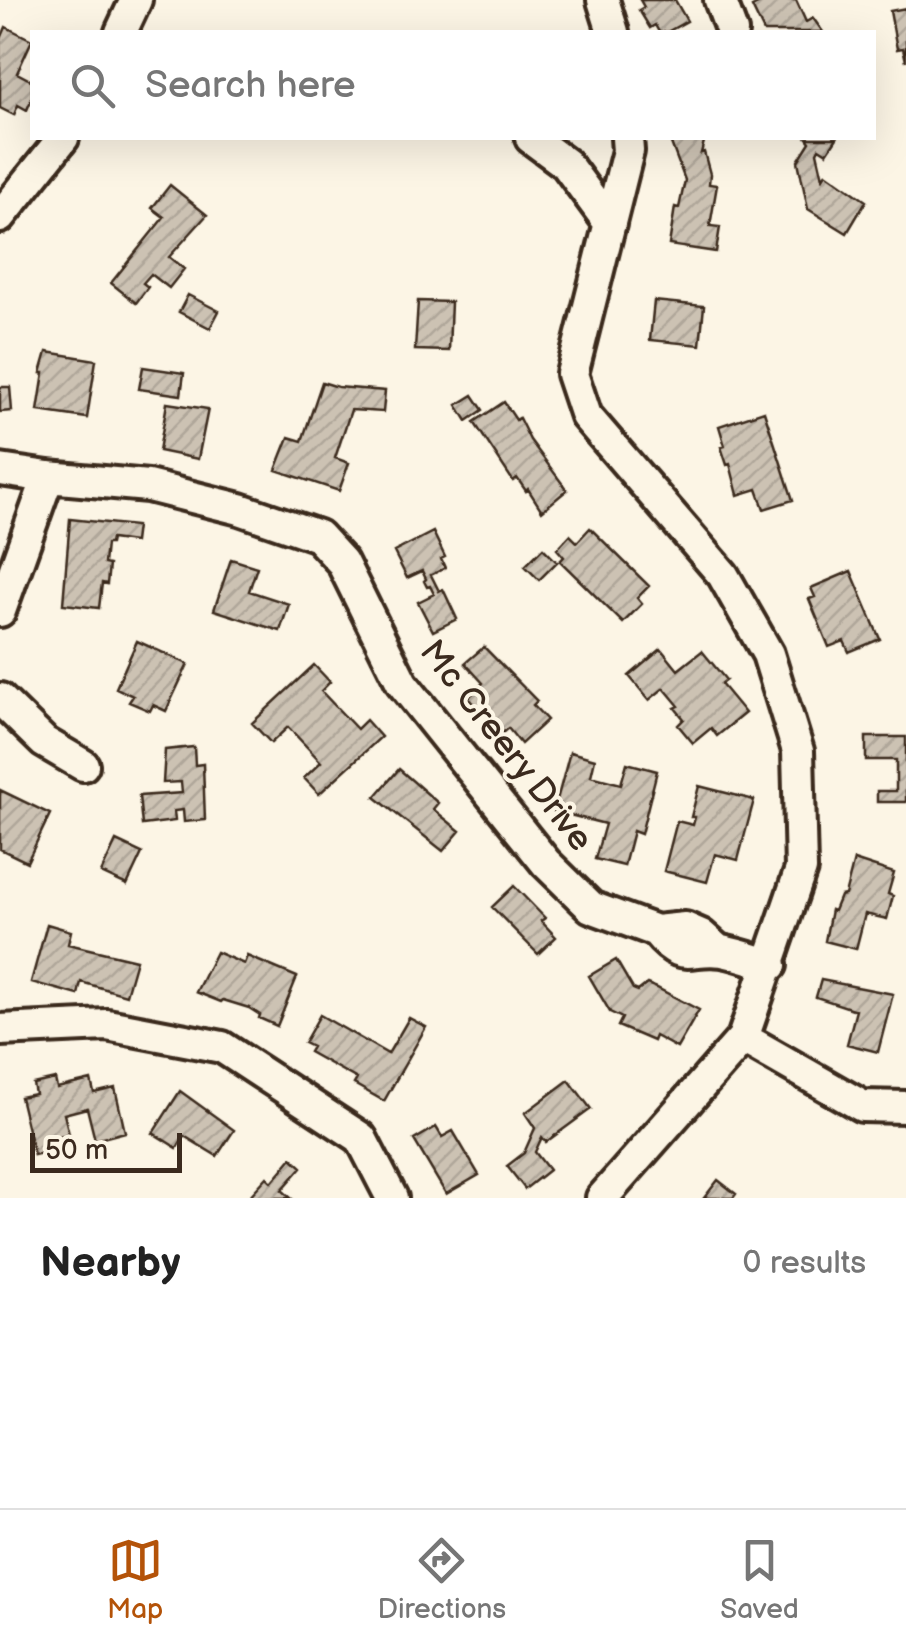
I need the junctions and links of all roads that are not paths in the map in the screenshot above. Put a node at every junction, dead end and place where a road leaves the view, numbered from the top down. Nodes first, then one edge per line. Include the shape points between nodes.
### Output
1 (136, 0) edge
2 (603, 0) edge
3 (720, 0) edge
4 (122, 30) edge
5 (612, 30) edge
6 (731, 30) edge
7 (62, 140) edge
8 (534, 140) edge
9 (627, 140) edge
10 (0, 216) edge
11 (610, 224) junction
12 (0, 470) edge
13 (48, 478) junction
14 (0, 611) edge
15 (0, 700) edge
16 (84, 765) dead end
17 (771, 965) junction
18 (0, 1030) edge
19 (744, 1038) junction
20 (906, 1108) edge
21 (392, 1198) edge
22 (602, 1198) edge

1 - 4 street
2 - 5 street
3 - 6 street
7 - 10 street
8 - 11 street via 566,164
9 - 11 street
11 - 17 street via 572,374 586,416 723,575 768,654 798,751 801,869
12 - 13 street, Mc Creery Drive
13 - 14 street
13 - 17 street, Mc Creery Drive via 148,486 318,536 342,562 402,683 546,864 591,907 656,931 682,951 718,950
15 - 16 street via 44,742
17 - 19 street
18 - 21 street via 107,1025 222,1047 361,1138
19 - 20 street via 862,1106
19 - 22 street

